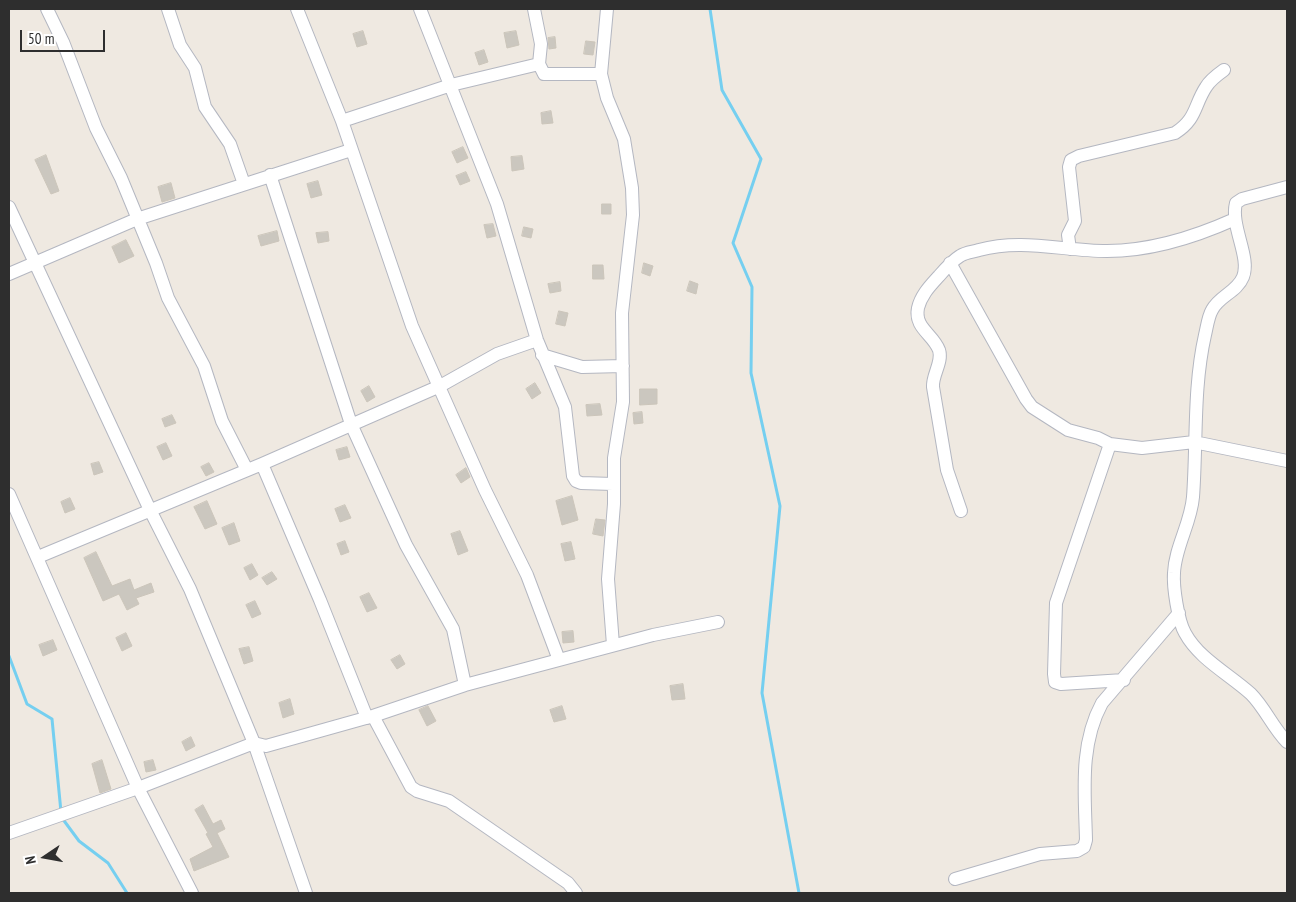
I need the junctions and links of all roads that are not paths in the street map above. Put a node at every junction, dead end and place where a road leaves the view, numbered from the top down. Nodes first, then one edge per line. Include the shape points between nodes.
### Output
1 (47, 9) edge
2 (168, 9) edge
3 (298, 9) edge
4 (420, 9) edge
5 (534, 9) edge
6 (607, 9) edge
7 (539, 64) junction
8 (1224, 70) dead end
9 (601, 74) junction
10 (451, 85) junction
11 (342, 121) junction
12 (351, 150) junction
13 (270, 175) junction
14 (244, 184) junction
15 (1287, 187) edge
16 (9, 207) edge
17 (137, 219) junction
18 (1235, 219) junction
19 (1070, 249) junction
20 (34, 264) junction
21 (950, 264) junction
22 (9, 274) edge
23 (537, 340) junction
24 (542, 355) junction
25 (623, 366) junction
26 (440, 386) junction
27 (351, 424) junction
28 (1194, 442) junction
29 (1110, 444) junction
30 (1287, 461) edge
31 (262, 464) junction
32 (247, 470) junction
33 (613, 484) junction
34 (9, 494) edge
35 (150, 510) junction
36 (962, 511) dead end
37 (38, 557) junction
38 (1179, 614) junction
39 (718, 622) dead end
40 (613, 645) junction
41 (559, 660) junction
42 (1124, 680) junction
43 (465, 685) junction
44 (370, 717) junction
45 (1287, 742) edge
46 (254, 743) junction
47 (138, 788) junction
48 (9, 833) edge
49 (955, 879) dead end
50 (192, 893) edge
51 (306, 893) edge
52 (576, 893) edge

1 - 17 street via 64,42 96,128
2 - 14 street via 180,44 195,68 205,107 230,144
3 - 11 street
4 - 10 street
5 - 7 street via 541,44
6 - 9 street
7 - 9 street via 544,74 549,76
7 - 10 street
8 - 19 street via 1205,88 1186,126 1175,133 1071,160 1075,221 1068,235
9 - 25 street via 624,139 632,188 633,215 622,312
10 - 11 street
10 - 23 street via 497,204
11 - 12 street
12 - 13 street
12 - 26 street via 412,326
13 - 14 street
13 - 27 street
14 - 17 street
15 - 18 street via 1242,199 1236,203
16 - 20 street
17 - 20 street
17 - 32 street via 172,306 204,366 222,421
18 - 19 street via 1199,235 1154,245 1108,251
18 - 28 street via 1245,267 1236,289 1216,304 1209,318 1201,353
19 - 21 street via 1005,244 962,254
20 - 22 street
20 - 35 street
21 - 29 street via 1032,407 1068,430
21 - 36 street via 922,296 918,322 938,349 940,358 932,387 947,470
23 - 24 street
23 - 26 street via 497,354
24 - 25 street via 582,368
24 - 33 street via 565,407 576,481
25 - 33 street via 623,402
26 - 27 street
26 - 41 street via 485,490 527,575
27 - 31 street
27 - 43 street via 406,545 453,629
28 - 29 street via 1142,448
28 - 30 street
28 - 38 street via 1190,516 1175,562
29 - 42 street via 1056,603 1054,674 1055,682 1061,684
31 - 32 street
31 - 44 street
32 - 35 street
33 - 40 street via 608,579
34 - 37 street
35 - 37 street
35 - 46 street via 190,589
37 - 47 street
38 - 42 street
38 - 45 street via 1184,632 1197,649 1250,693
39 - 40 street
40 - 41 street
41 - 43 street
42 - 49 street via 1095,716 1085,761 1084,847 1077,851 1032,856
43 - 44 street
44 - 46 street via 266,746
44 - 52 street via 411,787 449,802 568,883
46 - 47 street
46 - 51 street
47 - 48 street
47 - 50 street

